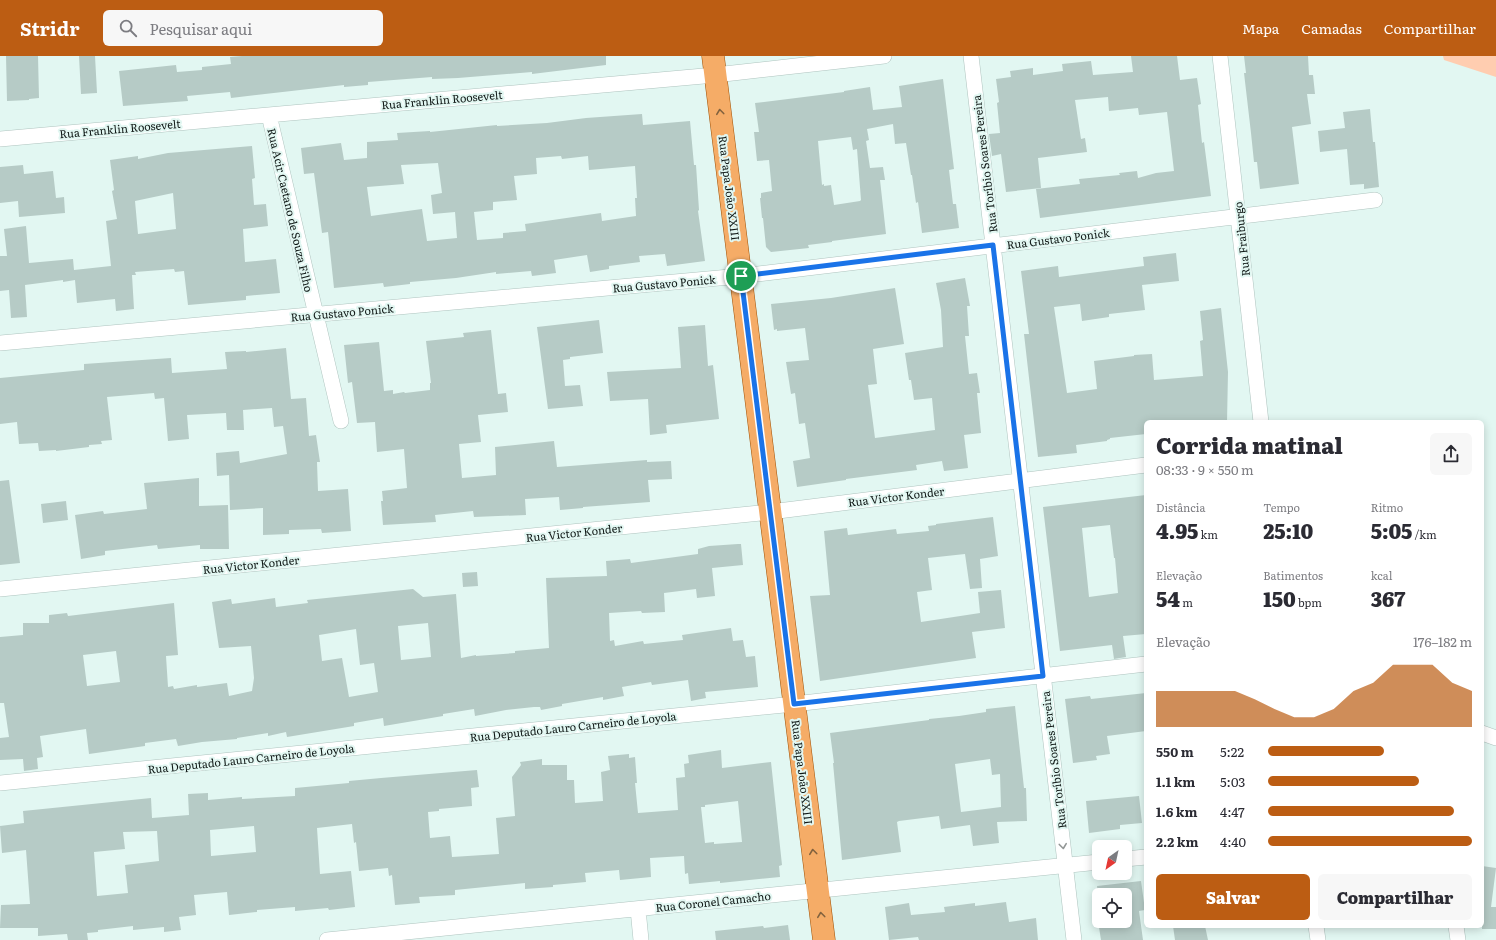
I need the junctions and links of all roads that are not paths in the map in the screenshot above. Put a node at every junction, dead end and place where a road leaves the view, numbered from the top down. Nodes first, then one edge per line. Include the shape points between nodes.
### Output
1 (884, 56) edge
2 (971, 56) edge
3 (1220, 56) edge
4 (714, 66) edge
5 (269, 115) junction
6 (0, 139) edge
7 (1375, 200) dead end
8 (1238, 216) junction
9 (993, 245) junction
10 (741, 276) junction
11 (316, 314) junction
12 (0, 344) edge
13 (1261, 420) edge
14 (340, 421) dead end
15 (1144, 465) edge
16 (1021, 480) junction
17 (770, 512) junction
18 (0, 589) edge
19 (1144, 664) edge
20 (1043, 676) junction
21 (794, 704) junction
22 (1484, 734) edge
23 (1496, 738) edge
24 (0, 783) edge
25 (1144, 857) edge
26 (1132, 859) edge
27 (1092, 863) edge
28 (1066, 865) junction
29 (818, 891) junction
30 (638, 909) junction
31 (1316, 928) edge
32 (1456, 928) edge
33 (327, 940) edge
34 (641, 940) edge
35 (824, 940) edge
36 (1074, 940) edge
37 (1318, 940) edge
38 (1458, 940) edge

1 - 4 street, Rua Franklin Roosevelt
2 - 9 street, Rua Toríbio Soares Pereira
3 - 8 street, Rua Fraiburgo
4 - 5 street, Rua Franklin Roosevelt
10 -> 4 main road, Rua Papa João XXIII
5 - 6 street, Rua Franklin Roosevelt
5 - 11 street, Rua Acir Caetano de Souza Filho
7 - 8 street, Rua Gustavo Ponick
8 - 9 street, Rua Gustavo Ponick
8 - 13 street, Rua Fraiburgo
9 - 10 street, Rua Gustavo Ponick
9 - 16 street, Rua Toríbio Soares Pereira
10 - 11 street, Rua Gustavo Ponick
10 - 17 main road, Rua Papa João XXIII
11 - 12 street, Rua Gustavo Ponick
11 - 14 street, Rua Acir Caetano de Souza Filho
15 - 16 street, Rua Victor Konder
16 - 17 street, Rua Victor Konder
16 - 20 street, Rua Toríbio Soares Pereira
17 - 18 street, Rua Victor Konder
17 - 21 main road, Rua Papa João XXIII
19 - 20 street, Rua Deputado Lauro Carneiro de Loyola
20 - 21 street, Rua Deputado Lauro Carneiro de Loyola
20 -> 28 street, Rua Toríbio Soares Pereira
21 - 24 street, Rua Deputado Lauro Carneiro de Loyola
29 -> 21 main road, Rua Papa João XXIII
22 - 23 street
25 - 26 street
27 - 28 street, Rua Coronel Camacho
28 - 29 street, Rua Coronel Camacho
28 - 36 street, Rua Toríbio Soares Pereira
29 - 30 street, Rua Coronel Camacho
35 -> 29 main road, Rua Papa João XXIII
30 - 33 street, Rua Coronel Camacho
30 - 34 street
31 - 37 street
32 - 38 street

